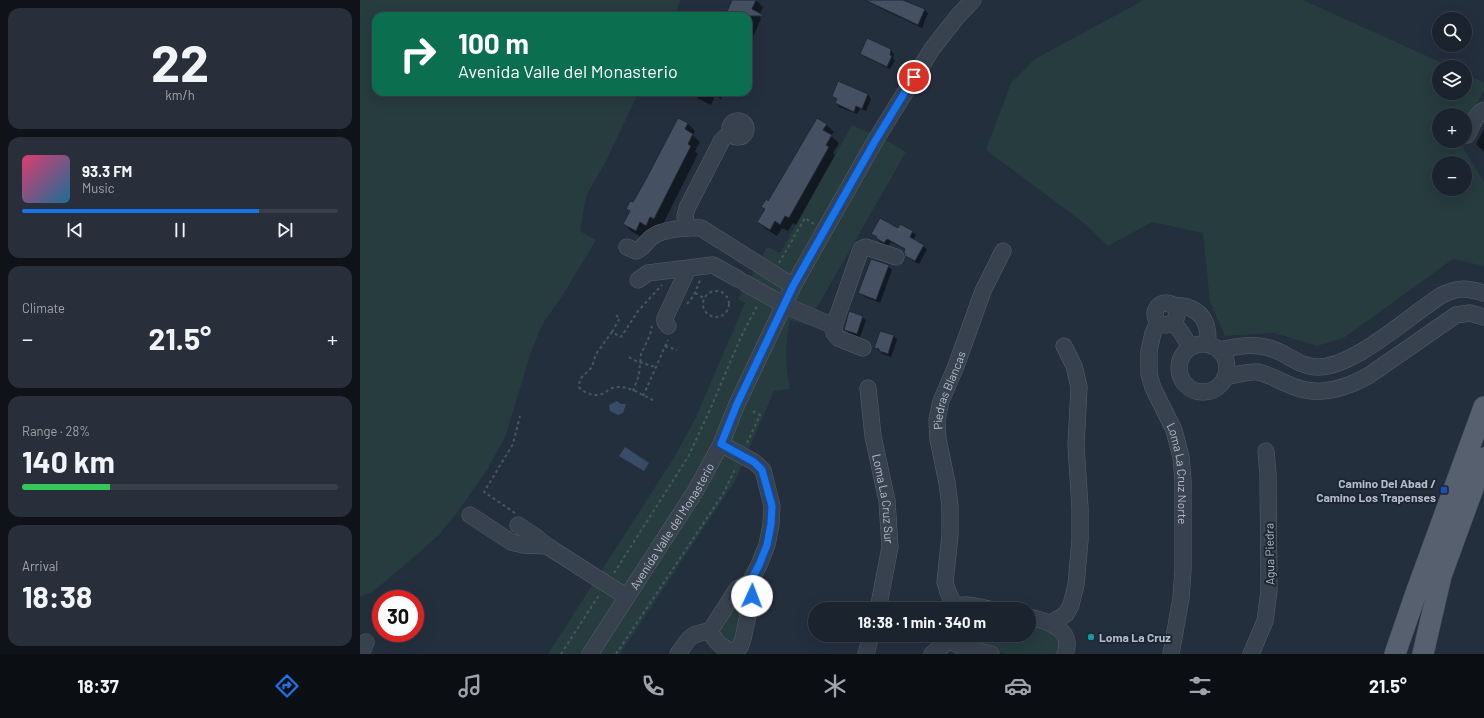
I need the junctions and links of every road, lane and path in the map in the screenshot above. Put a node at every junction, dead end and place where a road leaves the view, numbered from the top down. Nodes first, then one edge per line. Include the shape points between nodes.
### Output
1 (972, 0) edge
2 (1484, 110) edge
3 (1472, 125) edge
4 (731, 132) dead end
5 (687, 228) junction
6 (824, 230) junction
7 (627, 247) dead end
8 (1003, 251) dead end
9 (896, 257) dead end
10 (773, 274) junction
11 (685, 275) junction
12 (701, 279) dead end
13 (638, 280) dead end
14 (793, 286) junction
15 (657, 291) junction
16 (695, 293) dead end
17 (1484, 293) edge
18 (762, 294) junction
19 (660, 296) dead end
20 (704, 298) junction
21 (784, 305) junction
22 (614, 314) dead end
23 (1484, 317) edge
24 (1166, 322) junction
25 (660, 326) joint
26 (834, 326) junction
27 (612, 332) junction
28 (597, 342) dead end
29 (602, 345) junction
30 (665, 346) dead end
31 (1064, 346) dead end
32 (1190, 347) junction
33 (1213, 347) junction
34 (863, 348) dead end
35 (677, 350) dead end
36 (629, 357) dead end
37 (639, 362) junction
38 (655, 367) dead end
39 (1225, 377) junction
40 (868, 388) dead end
41 (633, 391) junction
42 (653, 400) dead end
43 (737, 404) junction
44 (1484, 407) edge
45 (520, 416) dead end
46 (721, 444) junction
47 (1266, 451) dead end
48 (741, 455) junction
49 (1484, 458) edge
50 (1480, 483) edge
51 (484, 492) dead end
52 (470, 515) dead end
53 (518, 525) dead end
54 (547, 546) junction
55 (750, 582) junction
56 (606, 584) junction
57 (627, 597) junction
58 (879, 602) edge
59 (952, 602) edge
60 (1072, 605) junction
61 (1036, 619) edge
62 (1051, 623) junction
63 (1174, 630) junction
64 (710, 631) junction
65 (869, 642) edge
66 (944, 642) edge
67 (954, 642) edge
68 (1069, 647) edge
69 (733, 653) edge
70 (561, 654) edge
71 (590, 654) edge
72 (616, 654) edge
73 (678, 654) edge
74 (866, 654) edge
75 (932, 654) edge
76 (991, 654) edge
77 (1160, 654) edge
78 (1170, 654) edge
79 (1251, 654) edge
80 (1395, 654) edge
81 (1423, 654) edge

1 - 6 street, Avenida Valle del Monasterio via 944,33 914,77
2 - 3 street
4 - 5 street via 722,140 687,208
5 - 7 street via 656,234 641,250 636,251
5 - 10 street via 701,228
6 - 10 path via 805,218
6 - 14 street, Avenida Valle del Monasterio
8 - 59 street, Piedras Blancas via 983,292 941,401 937,420 950,506 950,546 945,582
9 - 26 street via 866,246 861,248
10 - 14 street
11 - 12 path
11 - 13 street via 648,273
11 - 15 path via 665,283
11 - 18 street via 712,265
11 - 25 street via 665,322
14 - 21 street, Avenida Valle del Monasterio
15 - 19 path
15 - 27 path via 638,311 621,337
16 - 20 path
17 - 33 street via 1468,289 1442,295 1358,354 1334,365 1317,367 1303,364 1276,350 1251,344
18 - 21 street
18 - 56 path via 688,457
20 - 20 path via 703,306 710,316 719,317 726,312 729,304 722,293 710,292
21 - 26 street
21 - 43 street, Avenida Valle del Monasterio
22 - 27 path via 620,318
23 - 39 street via 1470,313 1456,315 1368,376 1330,391 1307,391 1257,372
24 - 32 street via 1182,332
24 - 33 street, Loma La Cruz Norte via 1155,315 1157,308 1163,304 1184,306 1196,311 1208,328
24 - 63 street, Loma La Cruz Norte via 1153,333 1149,351 1149,374 1153,388 1174,430 1181,457 1183,575
25 - 37 path via 647,342
26 - 34 street via 834,334 838,338
27 - 29 path
28 - 29 path
29 - 41 path via 592,367 580,379 579,387 582,391 597,395 616,387
30 - 35 path
31 - 60 street via 1074,366 1079,387 1076,445 1080,540
32 - 33 street via 1198,344
32 - 39 street via 1182,354 1178,368 1182,379 1189,387 1196,391 1208,391 1216,388
33 - 39 street via 1226,361
36 - 37 path
37 - 38 path
37 - 41 path via 639,375
40 - 58 street, Loma La Cruz Sur via 873,436 887,501 890,547
41 - 42 path
43 - 46 street, Avenida Valle del Monasterio
43 - 48 path via 760,415
44 - 80 main road
45 - 51 path via 513,444
46 - 48 street
46 - 57 street, Avenida Valle del Monasterio via 696,490
47 - 79 street, Agua Piedra via 1269,591 1265,620
48 - 55 street via 762,470 772,506 767,545
48 - 72 path via 723,494
49 - 50 main road
50 - 81 main road via 1441,576
52 - 54 street via 511,542 523,546
53 - 54 street
54 - 56 street
55 - 64 street via 737,588
55 - 69 street via 752,596 743,639 740,647
56 - 57 street
56 - 70 path
57 - 71 street, Avenida Valle del Monasterio
60 - 62 street via 1066,614
60 - 68 street
61 - 62 street
62 - 68 street via 1060,630
63 - 77 street, Loma La Cruz Norte
63 - 78 street, Loma La Cruz Norte
64 - 69 street via 722,647
64 - 73 street via 695,633
65 - 74 street
66 - 75 street
67 - 76 street

